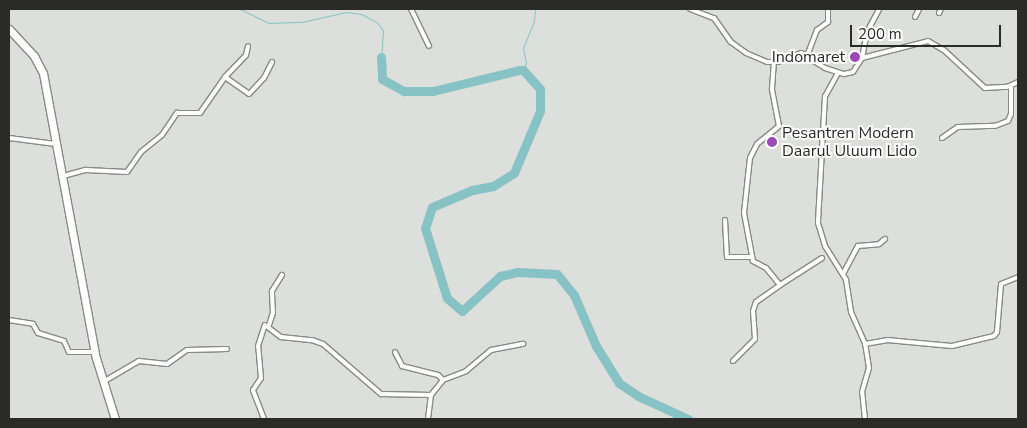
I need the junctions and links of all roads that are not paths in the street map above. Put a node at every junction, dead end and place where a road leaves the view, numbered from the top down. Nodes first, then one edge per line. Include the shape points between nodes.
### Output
1 (411, 9) edge
2 (690, 9) edge
3 (712, 9) edge
4 (828, 9) edge
5 (879, 9) edge
6 (919, 9) edge
7 (711, 16) junction
8 (915, 17) dead end
9 (9, 29) edge
10 (248, 46) dead end
11 (429, 46) dead end
12 (807, 56) junction
13 (862, 58) junction
14 (272, 62) dead end
15 (774, 63) junction
16 (838, 73) junction
17 (225, 77) junction
18 (1018, 82) edge
19 (1011, 86) junction
20 (9, 138) edge
21 (942, 138) dead end
22 (58, 144) junction
23 (63, 176) junction
24 (724, 220) dead end
25 (885, 239) dead end
26 (751, 257) junction
27 (822, 258) dead end
28 (843, 274) junction
29 (282, 275) dead end
30 (1018, 278) edge
31 (780, 285) junction
32 (9, 320) edge
33 (269, 325) junction
34 (523, 344) dead end
35 (865, 344) junction
36 (227, 349) dead end
37 (94, 352) junction
38 (395, 352) dead end
39 (734, 361) dead end
40 (443, 380) junction
41 (103, 383) junction
42 (431, 395) junction
43 (115, 419) edge
44 (264, 419) edge
45 (428, 419) edge
46 (865, 419) edge

1 - 11 street
2 - 7 street
3 - 7 street
4 - 12 street via 829,19 817,30
5 - 13 street via 867,32
6 - 8 street
7 - 15 street via 739,49 759,60
9 - 22 highway via 40,65
10 - 17 street via 244,58
12 - 15 street via 796,53
12 - 16 street via 819,66
13 - 16 street via 853,72
13 - 19 street via 929,41 984,88
14 - 17 street via 250,94
15 - 26 street via 772,89 779,126 757,144 748,164 744,213
16 - 28 street via 825,96 818,223 825,246
17 - 23 street via 200,113 177,114 127,172 86,170
18 - 19 street
19 - 21 street via 1008,121 995,126 958,127
20 - 22 street
22 - 23 highway
23 - 37 highway
24 - 26 street via 727,257
25 - 28 street via 879,244 858,246
26 - 31 street
27 - 31 street
28 - 35 street via 851,312
29 - 33 street via 272,291 273,313
30 - 35 street via 1001,284 994,336 952,346 883,340
31 - 39 street via 756,302 753,311 755,338
32 - 37 street via 33,324 38,333 64,341 69,352
33 - 42 street via 281,337 323,344 376,392
33 - 44 street via 263,326 260,334 261,378 253,390
34 - 40 street via 491,350 466,371
35 - 46 street via 868,368 862,392
36 - 41 street via 187,350 167,364 139,361
37 - 41 highway
38 - 40 street via 402,366 438,375
40 - 42 street
41 - 43 highway
42 - 45 street

